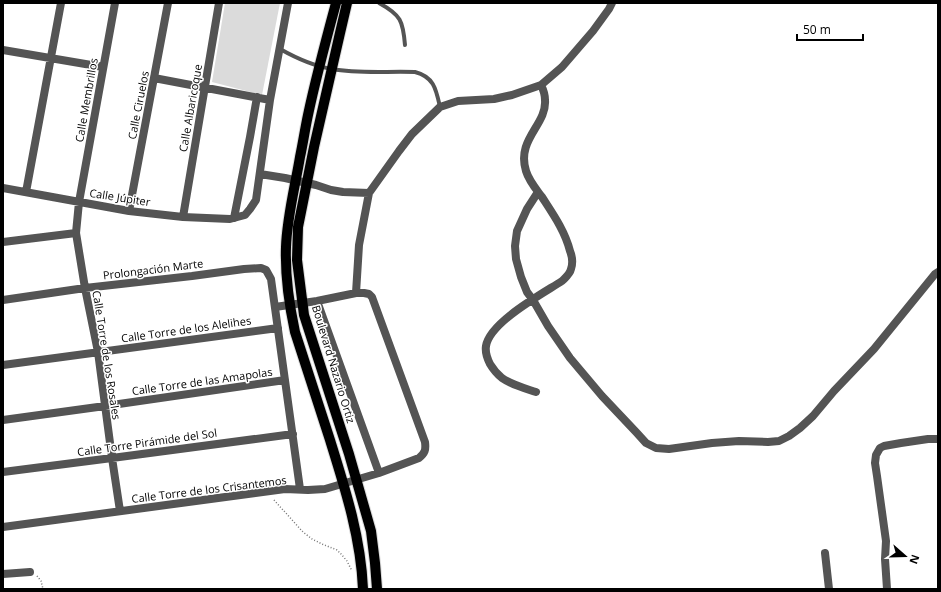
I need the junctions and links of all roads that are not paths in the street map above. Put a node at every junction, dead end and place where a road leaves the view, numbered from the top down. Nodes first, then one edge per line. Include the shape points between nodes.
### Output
1 (61, 3) edge
2 (115, 3) edge
3 (168, 3) edge
4 (220, 3) edge
5 (288, 3) edge
6 (336, 3) edge
7 (348, 3) edge
8 (379, 3) edge
9 (612, 3) edge
10 (405, 45) dead end
11 (280, 49) junction
12 (3, 50) edge
13 (51, 58) junction
14 (319, 66) junction
15 (103, 67) junction
16 (332, 69) junction
17 (154, 78) junction
18 (541, 85) junction
19 (205, 87) junction
20 (257, 97) junction
21 (270, 100) junction
22 (440, 107) junction
23 (260, 174) junction
24 (296, 180) junction
25 (307, 183) junction
26 (3, 188) edge
27 (26, 192) junction
28 (538, 192) junction
29 (370, 193) junction
30 (79, 202) junction
31 (129, 211) junction
32 (183, 217) junction
33 (234, 218) junction
34 (76, 233) junction
35 (3, 242) edge
36 (937, 273) edge
37 (85, 288) junction
38 (356, 293) junction
39 (3, 300) edge
40 (533, 300) junction
41 (317, 301) junction
42 (302, 303) junction
43 (290, 305) junction
44 (275, 307) junction
45 (278, 328) junction
46 (98, 352) junction
47 (3, 365) edge
48 (285, 380) junction
49 (536, 392) dead end
50 (105, 406) junction
51 (3, 420) edge
52 (293, 434) junction
53 (938, 439) edge
54 (112, 458) junction
55 (3, 472) edge
56 (380, 473) junction
57 (357, 480) junction
58 (344, 484) junction
59 (300, 490) junction
60 (120, 511) junction
61 (3, 527) edge
62 (825, 553) dead end
63 (30, 572) road end
64 (3, 574) edge
65 (363, 589) edge
66 (377, 589) edge
67 (829, 589) edge
68 (887, 589) edge

1 - 13 street
2 - 15 street, Calle Membrillos
3 - 17 street, Calle Ciruelos
4 - 19 street, Calle Albaricoque
5 - 11 street
6 - 14 main road
7 - 16 main road, Boulevard Nazario Ortiz
8 - 10 lane via 397,15 404,31
9 - 18 street via 593,31 562,67
11 - 14 lane
11 - 21 street
12 - 13 street
13 - 15 street
13 - 27 street
14 - 16 lane
14 - 24 main road
15 - 30 street, Calle Membrillos
16 - 22 lane via 422,74 431,81 436,90
16 - 25 main road, Boulevard Nazario Ortiz
17 - 19 street
17 - 31 street, Calle Ciruelos
18 - 22 street via 494,99 458,102
18 - 28 street via 545,99 544,108 524,151 526,172
19 - 20 street
19 - 32 street, Calle Albaricoque
20 - 21 street
20 - 33 street
21 - 23 street
22 - 29 street via 412,134
23 - 24 street
23 - 33 street via 256,200 245,214
24 - 25 street
24 - 43 main road via 286,247
25 - 29 street via 343,192
25 - 42 main road, Boulevard Nazario Ortiz via 298,227 297,260
26 - 27 street, Calle Júpiter
27 - 30 street, Calle Júpiter
28 - 40 street via 517,231 515,246 520,277
28 - 40 street via 555,216 568,244 572,264 568,275 562,281
29 - 38 street via 360,245
30 - 31 street, Calle Júpiter
30 - 34 street, Calle Torre de los Rosales
31 - 32 street, Calle Júpiter
32 - 33 street, Calle Júpiter
34 - 35 street
34 - 37 street, Calle Torre de los Rosales
36 - 40 street via 874,349 813,416 789,436 779,441 712,443 669,450 646,443 621,418 570,358
37 - 39 street, Prolongación Marte
37 - 44 street, Prolongación Marte via 261,268 266,270 271,279
37 - 46 street, Calle Torre de los Rosales
38 - 41 street
38 - 56 street, Calle Torre de los Crisantemos via 369,294 374,301 426,449 419,458
40 - 49 street via 498,326 486,346 486,357 500,377
41 - 42 street
41 - 56 street
42 - 43 street
42 - 57 main road, Boulevard Nazario Ortiz
43 - 44 street
43 - 58 main road via 294,332
44 - 45 street
45 - 46 street, Calle Torre de los Alelihes
45 - 48 street
46 - 47 street, Calle Torre de los Alelihes
46 - 50 street, Calle Torre de los Rosales
48 - 50 street, Calle Torre de las Amapolas
48 - 52 street
50 - 51 street, Calle Torre de las Amapolas
50 - 54 street, Calle Torre de los Rosales
52 - 54 street, Calle Torre Pirámide del Sol
52 - 59 street
53 - 68 street via 884,446 876,455 886,541
54 - 55 street, Calle Torre Pirámide del Sol
54 - 60 street, Calle Torre de los Rosales
56 - 57 street, Calle Torre de los Crisantemos
57 - 58 street, Calle Torre de los Crisantemos
57 - 66 main road, Boulevard Nazario Ortiz via 371,531
58 - 59 street, Calle Torre de los Crisantemos via 319,490
58 - 65 main road via 356,533
59 - 60 street, Calle Torre de los Crisantemos via 267,491
60 - 61 street, Calle Torre de los Crisantemos
62 - 67 street
63 - 64 street

